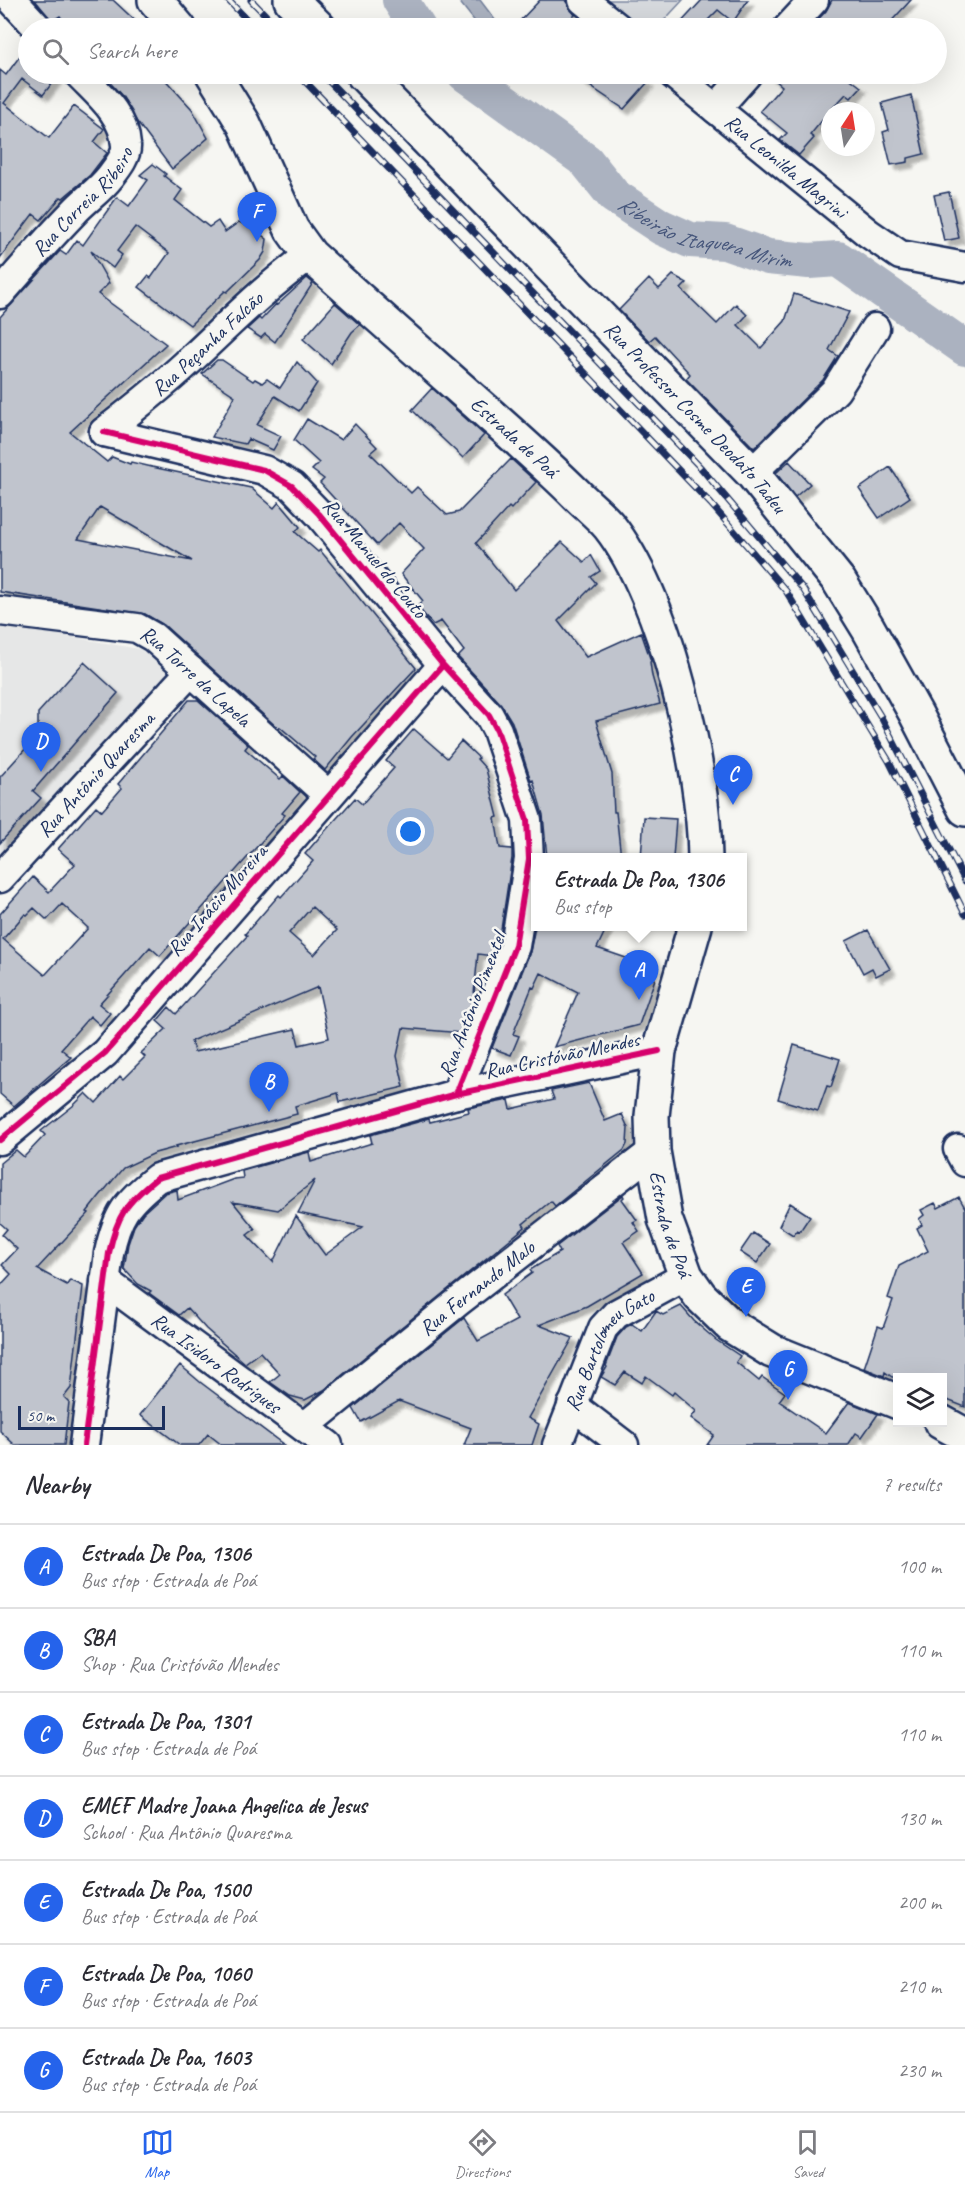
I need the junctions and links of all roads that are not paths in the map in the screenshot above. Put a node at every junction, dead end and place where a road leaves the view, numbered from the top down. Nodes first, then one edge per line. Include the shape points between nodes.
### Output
1 (12, 0) edge
2 (155, 0) edge
3 (291, 0) edge
4 (583, 0) edge
5 (813, 0) edge
6 (29, 18) edge
7 (170, 18) edge
8 (309, 18) edge
9 (606, 18) edge
10 (797, 18) edge
11 (88, 84) edge
12 (219, 84) edge
13 (373, 84) edge
14 (685, 84) edge
15 (738, 84) edge
16 (716, 109) junction
17 (310, 255) junction
18 (965, 267) edge
19 (0, 294) edge
20 (875, 328) dead end
21 (104, 432) joint
22 (752, 473) junction
23 (0, 611) edge
24 (443, 665) junction
25 (191, 670) junction
26 (328, 795) junction
27 (965, 809) edge
28 (705, 853) edge
29 (0, 878) edge
30 (694, 931) edge
31 (659, 1051) junction
32 (456, 1094) junction
33 (0, 1140) edge
34 (653, 1151) junction
35 (686, 1276) junction
36 (105, 1281) junction
37 (893, 1400) edge
38 (572, 1405) junction
39 (947, 1425) edge
40 (304, 1427) junction
41 (965, 1435) edge
42 (84, 1445) edge
43 (328, 1445) edge
44 (557, 1445) edge
45 (624, 1445) edge

1 - 6 street
2 - 7 main road
3 - 8 main road
4 - 9 street
5 - 10 street
11 - 19 street, Rua Correia Ribeiro via 116,114 123,129 126,147 120,163
12 - 17 main road, Estrada de Poá via 244,124 292,230
13 - 22 main road, Rua Professor Cosme Deodato Tadeu
14 - 16 street, Rua Leonilda Magrini
15 - 16 street
16 - 18 street, Rua Leonilda Magrini via 900,255
17 - 21 street, Rua Peçanha Falcão
17 - 28 main road, Estrada de Poá via 540,459 608,525 633,561 660,630 685,718 705,828
20 - 22 street via 836,390
21 - 24 street, Rua Manuel do Couto via 264,470 292,486
22 - 27 main road, Rua Professor Cosme Deodato Tadeu via 839,581 905,694
23 - 25 street, Rua Torre da Lapela via 137,628
24 - 26 street, Rua Inácio Moreira
24 - 32 street, Rua Antônio Pimentel via 489,715 497,730 527,820 529,859 515,945
25 - 26 street, Rua Torre da Lapela
25 - 29 street, Rua Antônio Quaresma
26 - 33 street, Rua Inácio Moreira via 105,1053
30 - 31 main road, Estrada de Poá
31 - 32 street, Rua Cristóvão Mendes
31 - 34 main road, Estrada de Poá via 652,1116
32 - 36 street, Rua Cristóvão Mendes via 157,1178 120,1215
34 - 35 main road, Estrada de Poá via 665,1219
34 - 40 street, Rua Fernando Malo
35 - 37 main road, Estrada de Poá via 730,1325 772,1352
35 - 38 street, Rua Bartolomeu Gato via 616,1314 603,1328
36 - 40 street, Rua Isidoro Rodrigues
36 - 42 street, Rua Cristóvão Mendes
38 - 44 street, Rua Bartolomeu Gato
38 - 45 street
39 - 41 main road
40 - 43 street, Rua Isidoro Rodrigues

